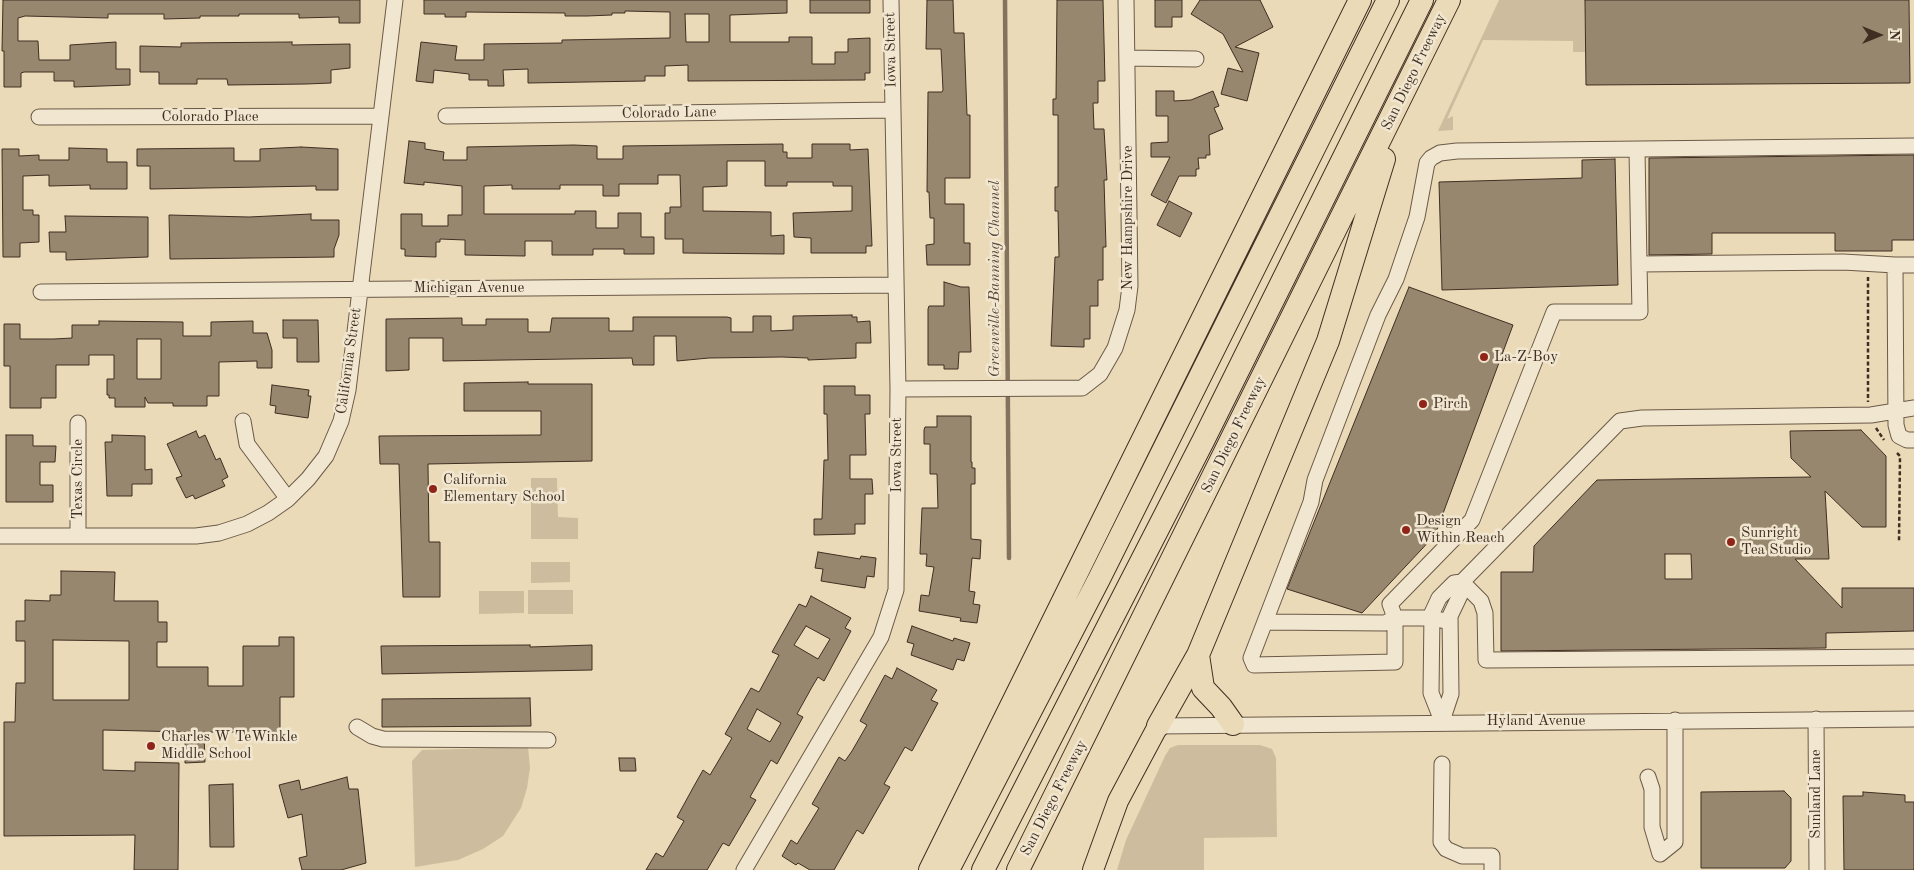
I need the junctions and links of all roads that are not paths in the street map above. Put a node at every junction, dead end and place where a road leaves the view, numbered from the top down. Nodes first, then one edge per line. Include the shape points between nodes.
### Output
1 (394, 0) edge
2 (890, 0) edge
3 (1126, 0) edge
4 (1360, 0) edge
5 (1388, 0) edge
6 (1422, 0) edge
7 (1449, 0) edge
8 (1127, 58) junction
9 (1196, 59) dead end
10 (1403, 95) junction
11 (892, 110) junction
12 (380, 116) junction
13 (446, 116) dead end
14 (39, 117) dead end
15 (1914, 146) edge
16 (1637, 150) junction
17 (1639, 264) junction
18 (1895, 265) junction
19 (1914, 265) edge
20 (896, 285) junction
21 (359, 288) junction
22 (42, 292) dead end
23 (898, 389) junction
24 (1914, 408) edge
25 (1896, 410) junction
26 (242, 421) dead end
27 (78, 423) dead end
28 (1914, 440) edge
29 (288, 499) junction
30 (0, 536) edge
31 (78, 536) junction
32 (1462, 582) junction
33 (1395, 618) junction
34 (1432, 618) junction
35 (1265, 622) junction
36 (1450, 622) junction
37 (1198, 655) junction
38 (1914, 657) edge
39 (1914, 718) edge
40 (1816, 719) junction
41 (1675, 720) junction
42 (1442, 721) junction
43 (1233, 724) junction
44 (1158, 726) junction
45 (357, 727) dead end
46 (548, 740) dead end
47 (1442, 764) dead end
48 (1648, 777) dead end
49 (744, 870) edge
50 (930, 870) edge
51 (948, 870) edge
52 (983, 870) edge
53 (1018, 870) edge
54 (1093, 870) edge
55 (1492, 870) edge
56 (1817, 870) edge

1 - 12 street, California Street
2 - 11 street, Iowa Street
3 - 8 street, New Hampshire Drive
4 - 50 highway
5 - 51 highway via 1124,528
6 - 52 highway via 1203,441
7 - 10 highway, San Diego Freeway
8 - 9 street
8 - 23 street, New Hampshire Drive via 1130,286 1127,310 1115,348 1100,374 1082,388
10 - 37 highway via 1328,341
10 - 53 highway, San Diego Freeway
11 - 13 street, Colorado Lane
11 - 20 street, Iowa Street
12 - 14 street, Colorado Place
12 - 21 street, California Street
15 - 16 street
16 - 17 street
16 - 35 street via 1457,151 1440,153 1427,163 1418,218 1315,480 1311,502
17 - 18 street via 1843,262
17 - 33 street via 1640,312 1554,312 1472,520 1390,604
18 - 19 street
18 - 25 street
20 - 21 street, Michigan Avenue
20 - 23 street, Iowa Street
21 - 22 street, Michigan Avenue
21 - 29 street, California Street via 348,390 341,421 326,456
23 - 49 street, Iowa Street via 896,590 880,637
24 - 25 street
25 - 28 street via 1899,436
25 - 32 street via 1871,416 1642,418 1620,421
26 - 29 street via 247,444
27 - 31 street, Texas Circle
29 - 31 street, California Street via 247,524 219,533 196,536
30 - 31 street, California Street
32 - 34 street via 1454,583 1440,598 1434,606
32 - 36 street
32 - 38 street via 1481,601 1485,613 1486,660
33 - 34 street
33 - 35 street via 1385,623
33 - 35 street via 1395,662 1254,665 1251,658
34 - 36 street
34 - 42 street via 1432,693
36 - 42 street via 1451,694
37 - 43 highway via 1203,688
37 - 44 highway
39 - 40 street, Hyland Avenue
40 - 41 street, Hyland Avenue
40 - 56 street, Sunland Lane
41 - 42 street, Hyland Avenue
41 - 48 street via 1675,842 1660,854 1652,827 1652,789
42 - 43 street, Hyland Avenue
43 - 44 street, Hyland Avenue
44 - 54 main road via 1118,801
45 - 46 street via 383,739
47 - 55 street via 1441,842 1462,856 1492,856

